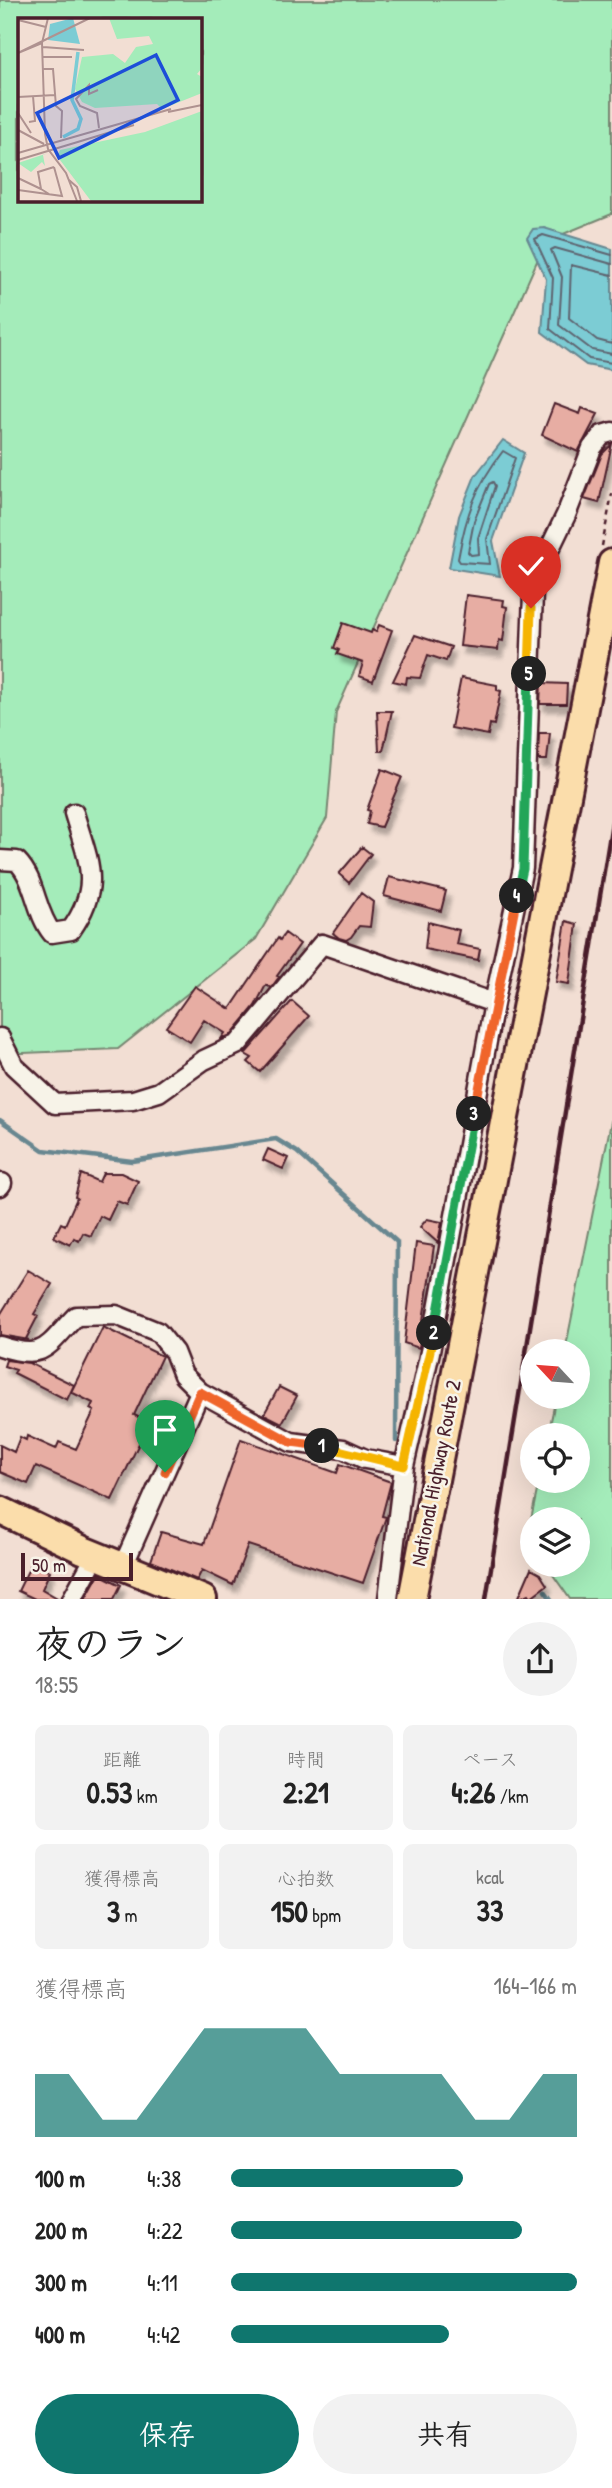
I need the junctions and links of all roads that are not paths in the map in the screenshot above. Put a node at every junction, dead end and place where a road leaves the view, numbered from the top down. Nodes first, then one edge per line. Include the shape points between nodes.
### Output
1 (612, 432) edge
2 (612, 563) edge
3 (74, 813) dead end
4 (0, 860) edge
5 (494, 1003) junction
6 (0, 1038) edge
7 (0, 1346) edge
8 (200, 1392) junction
9 (404, 1466) junction
10 (0, 1510) edge
11 (96, 1555) junction
12 (123, 1566) junction
13 (72, 1599) edge
14 (203, 1599) edge
15 (388, 1599) edge
16 (412, 1599) edge

1 - 5 street via 602,435 592,447 536,577 523,869
2 - 16 highway, National Highway Route 2
3 - 4 street via 89,861 91,887 71,930 52,933 23,867 18,861
5 - 6 street via 322,944 238,1044 204,1060 159,1092 133,1100 55,1104 13,1066
5 - 9 street via 430,1352
7 - 8 street via 26,1355 43,1350 76,1316 116,1315 158,1332 174,1352 183,1375
8 - 9 street via 291,1442 343,1449 365,1459
8 - 12 street
9 - 15 street
10 - 11 highway
11 - 12 highway
11 - 13 street
12 - 14 highway

